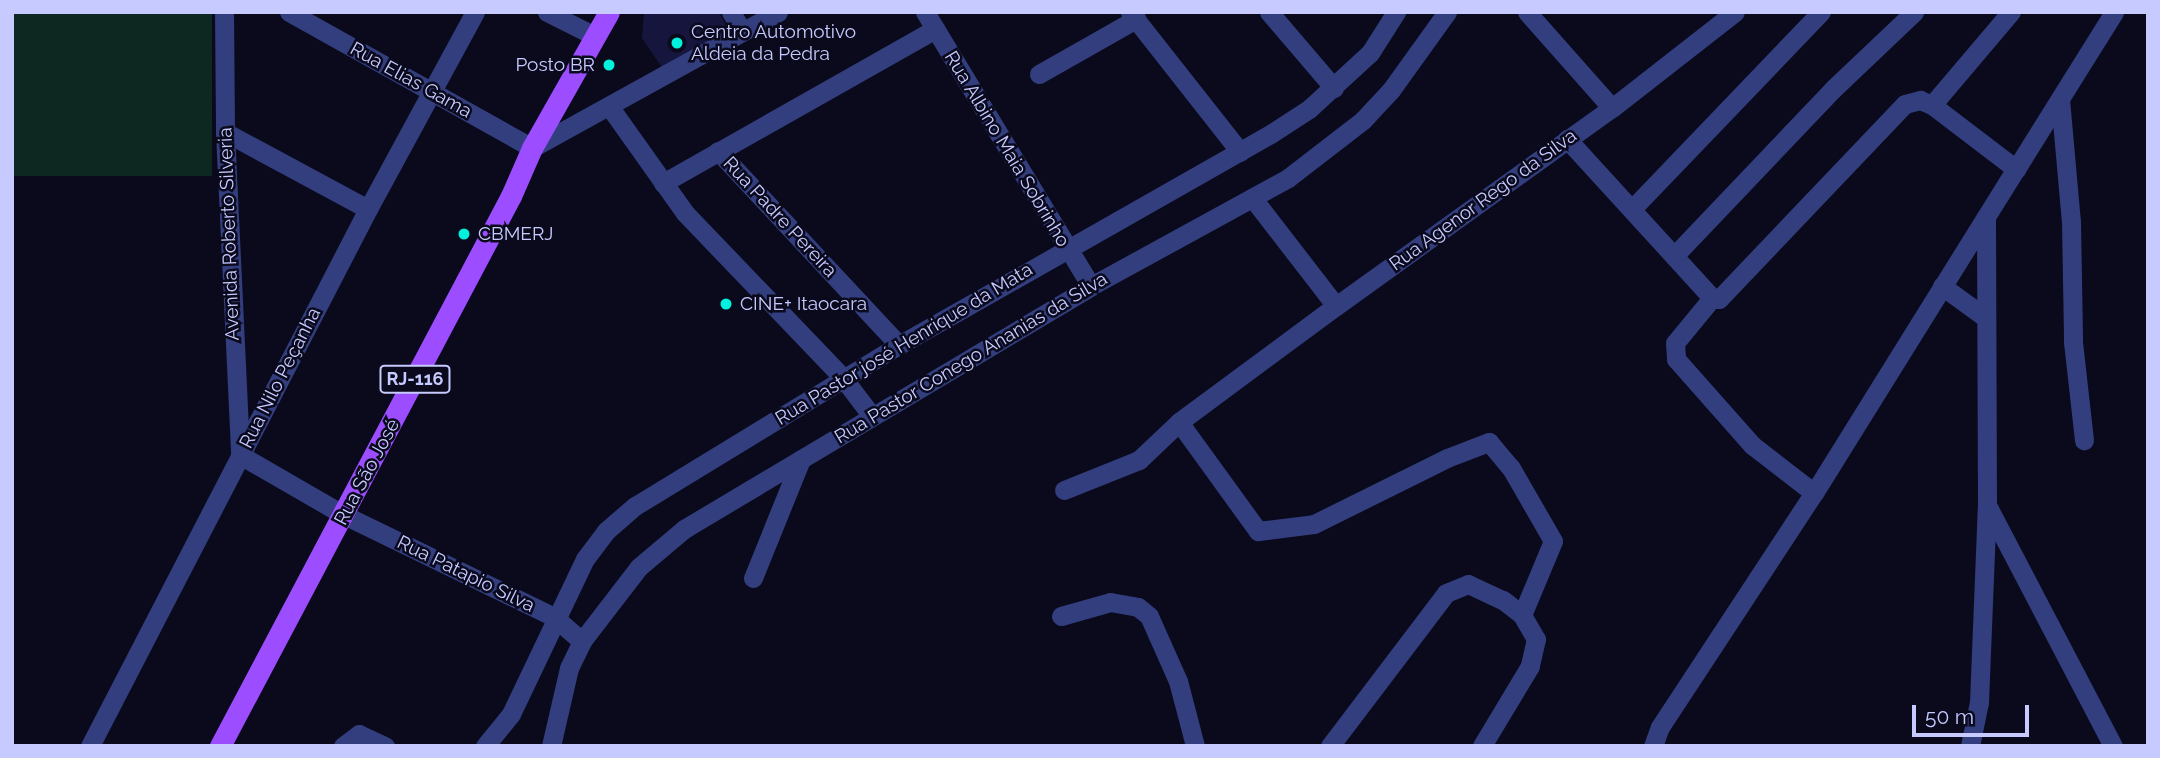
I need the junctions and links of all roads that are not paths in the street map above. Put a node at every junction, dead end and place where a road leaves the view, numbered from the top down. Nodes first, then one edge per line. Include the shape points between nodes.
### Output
1 (224, 12) edge
2 (289, 12) edge
3 (475, 12) edge
4 (547, 12) edge
5 (609, 12) edge
6 (731, 12) edge
7 (778, 12) edge
8 (1269, 12) edge
9 (1396, 12) edge
10 (1447, 12) edge
11 (1527, 12) edge
12 (1735, 12) edge
13 (1821, 12) edge
14 (1914, 12) edge
15 (2011, 12) edge
16 (2114, 12) edge
17 (1133, 16) edge
18 (930, 21) edge
19 (742, 31) junction
20 (595, 36) junction
21 (1039, 74) dead end
22 (1334, 88) junction
23 (431, 92) junction
24 (2060, 99) junction
25 (1932, 105) junction
26 (609, 106) junction
27 (1612, 108) junction
28 (225, 132) junction
29 (1566, 139) junction
30 (532, 148) junction
31 (718, 151) junction
32 (1240, 152) junction
33 (2016, 169) junction
34 (663, 183) junction
35 (1254, 200) junction
36 (368, 209) junction
37 (1632, 209) junction
38 (1986, 216) junction
39 (1066, 248) junction
40 (1674, 256) junction
41 (1091, 286) junction
42 (1942, 286) junction
43 (1712, 298) junction
44 (1336, 306) junction
45 (1986, 318) junction
46 (899, 345) junction
47 (843, 378) junction
48 (872, 416) junction
49 (1179, 422) junction
50 (2084, 440) dead end
51 (240, 455) junction
52 (802, 459) junction
53 (1063, 490) dead end
54 (1814, 493) junction
55 (1987, 506) junction
56 (344, 515) junction
57 (753, 578) dead end
58 (1522, 615) junction
59 (1061, 616) dead end
60 (554, 617) junction
61 (582, 641) junction
62 (90, 746) edge
63 (220, 746) edge
64 (343, 746) edge
65 (385, 746) edge
66 (485, 746) edge
67 (551, 746) edge
68 (1195, 746) edge
69 (1330, 746) edge
70 (1482, 746) edge
71 (1653, 746) edge
72 (1970, 746) edge
73 (2113, 746) edge

1 - 28 street, Avenida Roberto Silveria
2 - 23 street, Rua Elias Gama
3 - 23 street, Rua Nilo Peçanha
4 - 20 street
5 - 20 main road, Rua São José / RJ-116
6 - 19 street
7 - 19 street
8 - 22 street
9 - 22 street, Rua Pastor josé Henrique da Mata via 1370,53
10 - 35 street, Rua Pastor Conego Ananias da Silva via 1391,90 1363,120
11 - 27 street
12 - 27 street, Rua Agenor Rego da Silva
13 - 37 street
14 - 40 street via 1833,89
15 - 25 street
16 - 24 street
17 - 21 street
17 - 32 street
18 - 31 street
18 - 39 street, Rua Albino Maia Sobrinho
19 - 26 street
20 - 30 main road, Rua São José / RJ-116
22 - 32 street, Rua Pastor josé Henrique da Mata
23 - 30 street, Rua Elias Gama
23 - 36 street, Rua Nilo Peçanha
24 - 33 street
24 - 50 street via 2071,222 2073,341
25 - 33 street
25 - 43 street via 1913,101 1896,111 1721,298
26 - 30 street
26 - 34 street
27 - 29 street, Rua Agenor Rego da Silva
28 - 36 street
28 - 51 street, Avenida Roberto Silveria
29 - 37 street
29 - 44 street, Rua Agenor Rego da Silva
30 - 56 main road, Rua São José / RJ-116
31 - 34 street
31 - 46 street, Rua Padre Pereira
32 - 39 street, Rua Pastor josé Henrique da Mata
33 - 38 street
34 - 47 street via 747,283
35 - 41 street, Rua Pastor Conego Ananias da Silva
35 - 44 street
36 - 51 street, Rua Nilo Peçanha
37 - 40 street
38 - 42 street
38 - 45 street
39 - 41 street, Rua Albino Maia Sobrinho
39 - 46 street, Rua Pastor josé Henrique da Mata
40 - 43 street
41 - 48 street, Rua Pastor Conego Ananias da Silva
42 - 45 street
42 - 54 street
43 - 54 street via 1675,343 1676,359 1752,445
44 - 49 street, Rua Agenor Rego da Silva
45 - 55 street
46 - 47 street, Rua Pastor josé Henrique da Mata
47 - 48 street
47 - 60 street, Rua Pastor josé Henrique da Mata via 625,514 585,559
48 - 52 street, Rua Pastor Conego Ananias da Silva
49 - 53 street, Rua Agenor Rego da Silva via 1122,470
49 - 58 street via 1258,531 1314,524 1447,457 1489,442 1511,468 1553,541
51 - 56 street, Rua Patapio Silva
51 - 62 street, Rua Nilo Peçanha
52 - 57 street
52 - 61 street, Rua Pastor Conego Ananias da Silva via 660,548
54 - 71 street via 1660,727
55 - 72 street via 1979,702
55 - 73 street
56 - 60 street, Rua Patapio Silva
56 - 63 main road, Rua São José / RJ-116
58 - 69 street via 1479,587 1468,584 1446,593
58 - 70 street via 1536,639 1530,666
59 - 68 street via 1110,602 1138,607 1149,616 1178,681
60 - 61 street, Rua Patapio Silva
60 - 66 street, Rua Pastor josé Henrique da Mata via 511,714
61 - 67 street, Rua Pastor Conego Ananias da Silva via 569,668
64 - 65 street via 359,734

